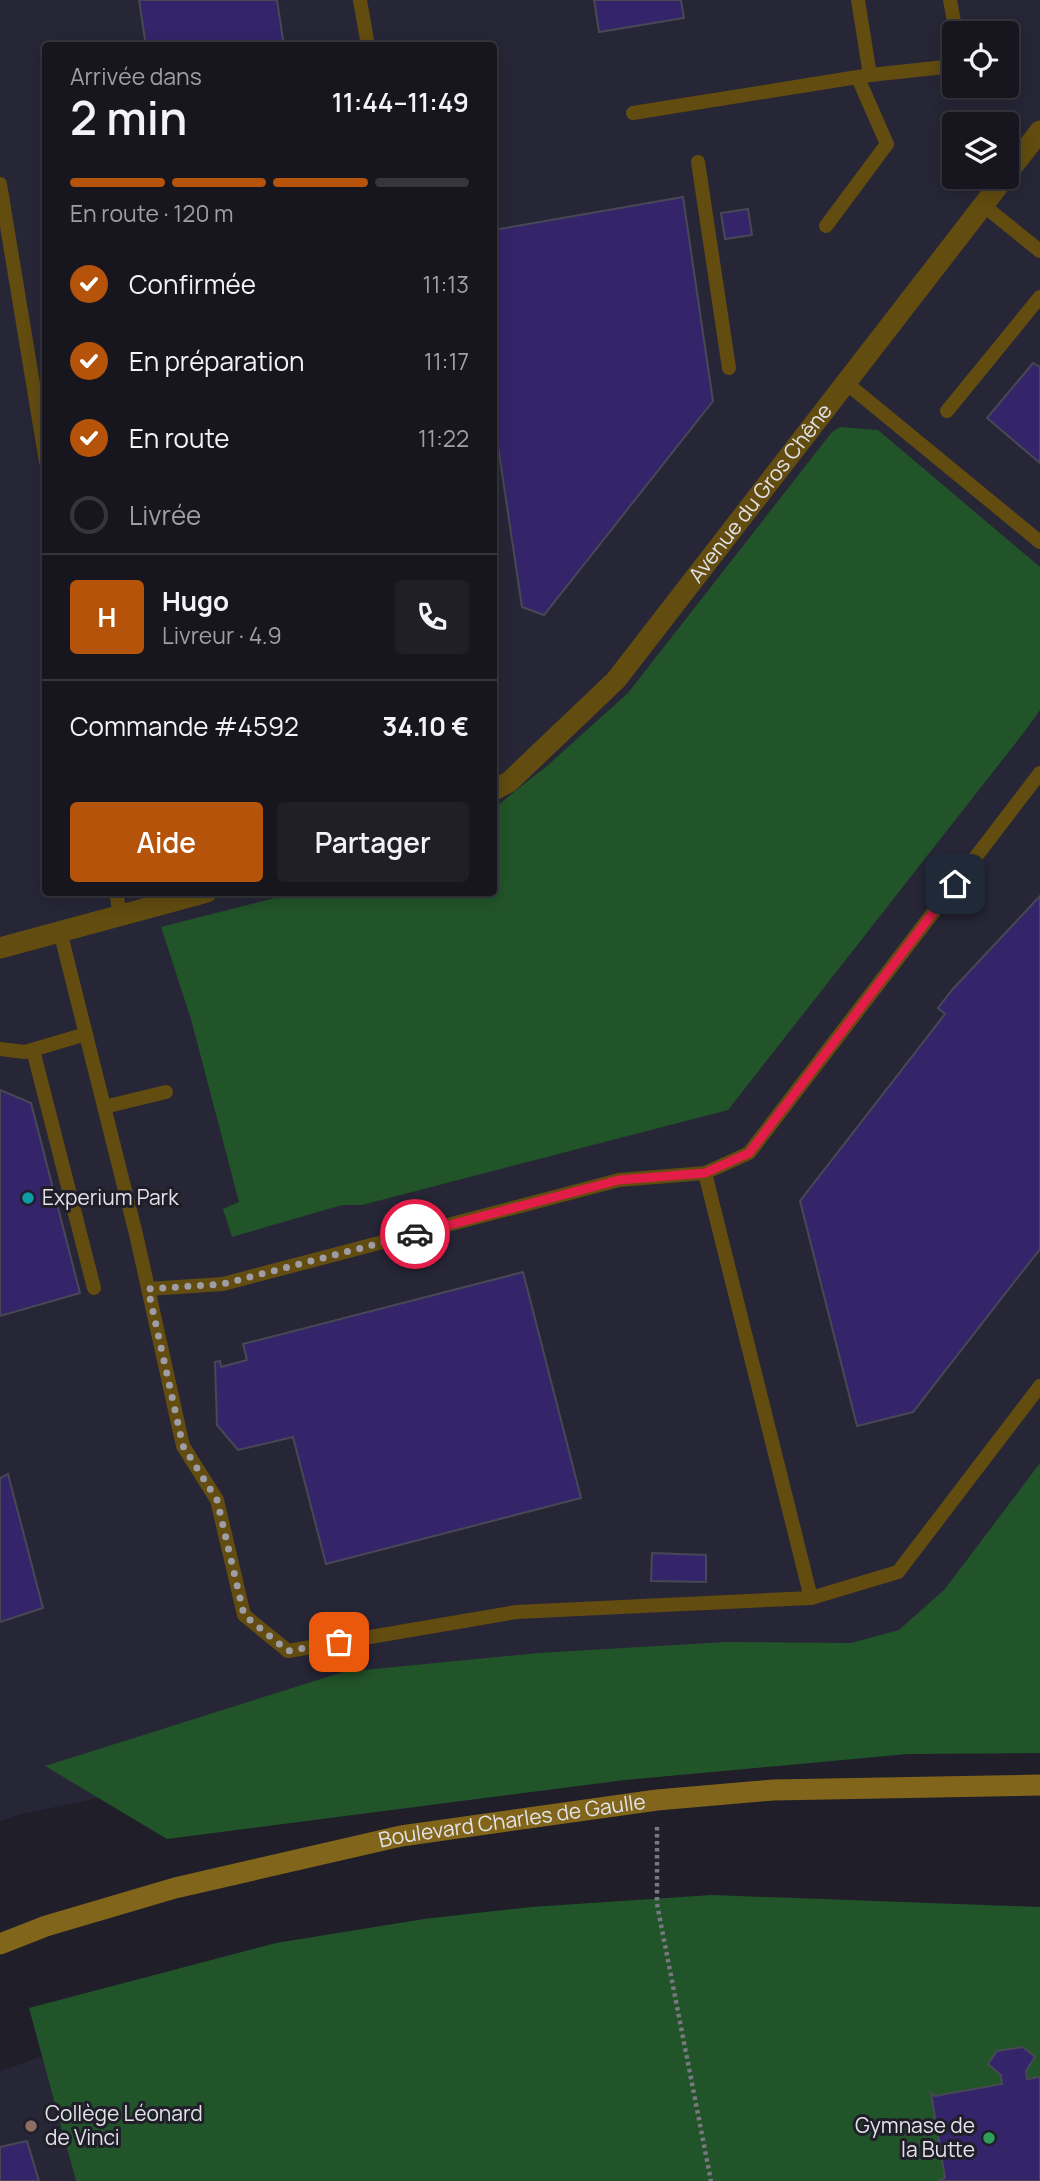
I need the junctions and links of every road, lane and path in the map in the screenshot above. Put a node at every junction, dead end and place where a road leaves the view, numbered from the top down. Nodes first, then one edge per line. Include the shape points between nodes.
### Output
1 (360, 0) edge
2 (858, 0) edge
3 (950, 0) edge
4 (954, 21) edge
5 (367, 42) edge
6 (942, 67) edge
7 (864, 76) junction
8 (633, 113) dead end
9 (1040, 131) edge
10 (1019, 158) edge
11 (698, 162) dead end
12 (0, 184) edge
13 (995, 189) edge
14 (983, 205) junction
15 (825, 226) dead end
16 (1040, 251) edge
17 (1040, 298) edge
18 (729, 368) dead end
19 (845, 382) junction
20 (947, 411) dead end
21 (42, 438) edge
22 (1040, 542) edge
23 (1040, 773) edge
24 (497, 788) edge
25 (117, 896) edge
26 (192, 896) edge
27 (120, 915) junction
28 (60, 931) junction
29 (0, 948) edge
30 (86, 1034) junction
31 (0, 1049) edge
32 (33, 1050) junction
33 (166, 1092) dead end
34 (104, 1107) junction
35 (705, 1173) junction
36 (94, 1288) dead end
37 (148, 1289) junction
38 (1040, 1386) edge
39 (811, 1598) junction
40 (1040, 1785) edge
41 (657, 1800) junction
42 (0, 1944) edge
43 (711, 2181) edge

1 - 5 lane
2 - 7 lane
3 - 4 lane
6 - 7 lane
7 - 8 lane
7 - 15 lane via 887,144
9 - 10 street, Avenue du Gros Chêne
11 - 18 lane
12 - 21 lane
13 - 14 street, Avenue du Gros Chêne
14 - 16 lane
14 - 19 street, Avenue du Gros Chêne
17 - 20 lane
19 - 22 lane
19 - 24 street, Avenue du Gros Chêne via 616,680
23 - 35 lane via 749,1153
25 - 27 lane
26 - 27 street
27 - 28 street
28 - 29 street
28 - 30 lane
30 - 32 lane
30 - 34 lane
31 - 32 lane
32 - 36 lane
33 - 34 lane
34 - 37 lane
35 - 37 lane via 619,1180 223,1284
35 - 39 lane
37 - 39 lane via 183,1446 217,1500 244,1615 288,1651 516,1612
38 - 39 lane via 898,1572
40 - 41 street, Boulevard Charles de Gaulle via 773,1790
41 - 42 street, Boulevard Charles de Gaulle via 401,1836 175,1888
41 - 43 path via 657,1903

